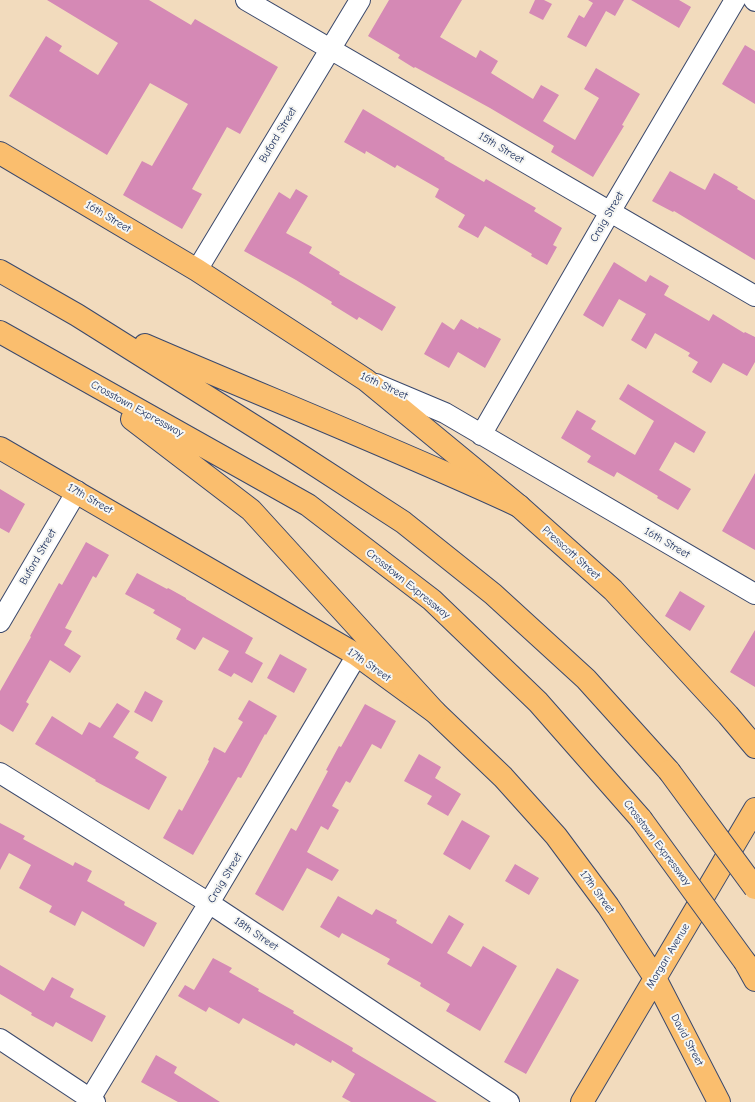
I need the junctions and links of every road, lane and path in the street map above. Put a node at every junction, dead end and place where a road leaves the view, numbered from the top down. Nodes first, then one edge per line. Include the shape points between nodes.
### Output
1 (246, 0) edge
2 (360, 0) edge
3 (734, 0) edge
4 (332, 48) junction
5 (0, 153) edge
6 (610, 212) junction
7 (0, 270) edge
8 (197, 270) junction
9 (755, 296) edge
10 (77, 315) junction
11 (0, 332) edge
12 (70, 372) junction
13 (366, 380) junction
14 (481, 435) junction
15 (0, 448) edge
16 (77, 492) junction
17 (519, 506) junction
18 (755, 594) edge
19 (0, 622) edge
20 (357, 656) junction
21 (435, 712) junction
22 (755, 747) edge
23 (0, 773) edge
24 (755, 809) edge
25 (755, 888) edge
26 (209, 903) junction
27 (750, 971) edge
28 (655, 978) junction
29 (0, 1039) edge
30 (93, 1100) edge
31 (509, 1102) edge
32 (582, 1102) edge
33 (719, 1102) edge

1 - 4 street, 15th Street
2 - 4 street, Buford Street
3 - 6 street, Craig Street
4 - 6 street, 15th Street
4 - 8 street, Buford Street
5 - 8 main road, 16th Street
6 - 9 street, 15th Street
6 - 14 street, Craig Street
7 - 10 main road
8 - 13 main road, 16th Street
10 - 17 main road
10 - 25 main road, bridge via 404,522 493,594 586,679 669,771
11 - 12 main road, Crosstown Expressway
12 - 21 main road via 251,510
12 - 27 main road, Crosstown Expressway, bridge via 308,505 432,600 538,702 641,819
13 - 14 street, 16th Street via 445,413
13 - 17 main road, Presscott Street
14 - 18 street, 16th Street
15 - 16 main road, 17th Street
16 - 19 street, Buford Street
16 - 20 main road, 17th Street
17 - 22 main road, Presscott Street via 613,590 728,714
20 - 21 main road, 17th Street
20 - 26 street, Craig Street
21 - 28 main road, 17th Street via 503,777 556,836 608,906
23 - 26 street, 18th Street
24 - 28 main road, Morgan Avenue
26 - 30 street, Craig Street
26 - 31 street, 18th Street
28 - 32 main road, Morgan Avenue
28 - 33 main road, David Street
29 - 30 street

